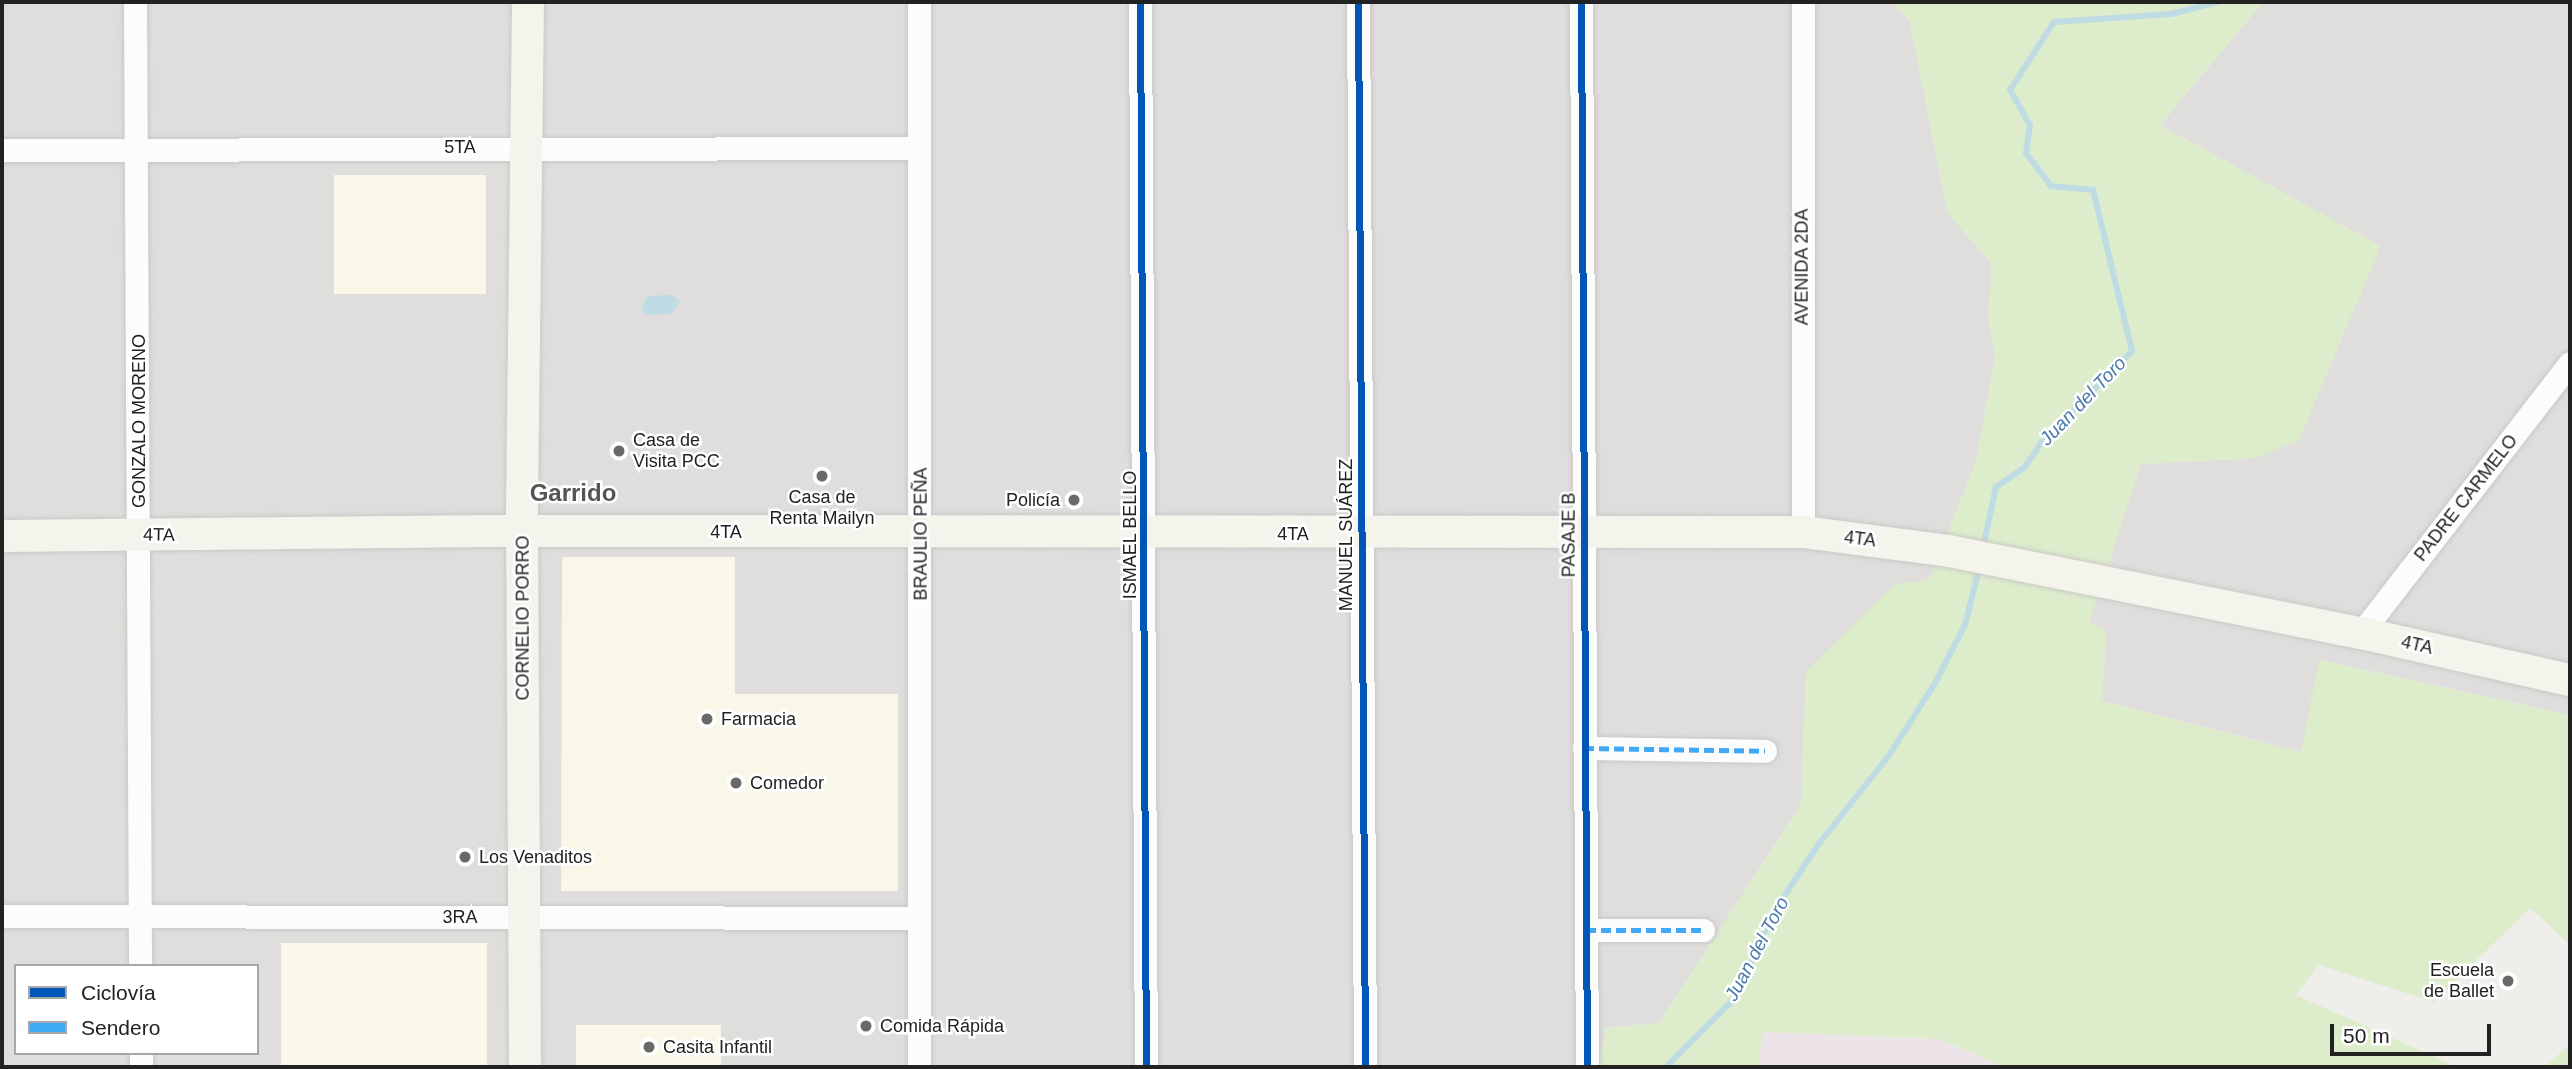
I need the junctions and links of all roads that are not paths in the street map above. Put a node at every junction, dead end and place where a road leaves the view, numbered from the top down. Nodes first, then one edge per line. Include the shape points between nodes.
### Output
1 (135, 2) edge
2 (528, 2) edge
3 (919, 2) edge
4 (1140, 2) edge
5 (1358, 2) edge
6 (1581, 2) edge
7 (1803, 2) edge
8 (527, 148) junction
9 (919, 148) junction
10 (2, 150) edge
11 (137, 150) junction
12 (2570, 363) edge
13 (523, 531) junction
14 (1586, 531) junction
15 (1803, 532) junction
16 (922, 533) junction
17 (1146, 534) junction
18 (1362, 534) junction
19 (139, 535) junction
20 (2, 536) edge
21 (2361, 632) junction
22 (2570, 680) edge
23 (1584, 748) junction
24 (1765, 751) dead end
25 (2, 916) edge
26 (140, 917) junction
27 (525, 917) junction
28 (919, 918) junction
29 (1586, 930) junction
30 (1703, 930) dead end
31 (141, 964) edge
32 (525, 1067) edge
33 (919, 1067) edge
34 (1146, 1067) edge
35 (1365, 1067) edge
36 (1587, 1067) edge

1 - 11 street, GONZALO MORENO
2 - 8 main road, CORNELIO PORRO
3 - 9 street, BRAULIO PEÑA
4 - 17 street, ISMAEL BELLO
5 - 18 street, MANUEL SUÁREZ
6 - 14 street, PASAJE B
7 - 15 street, AVENIDA 2DA
8 - 9 street, 5TA
8 - 11 street, 5TA
8 - 13 main road, CORNELIO PORRO
9 - 16 street, BRAULIO PEÑA
10 - 11 street, 5TA
11 - 19 street, GONZALO MORENO
12 - 21 street, PADRE CARMELO
13 - 16 main road, 4TA
13 - 19 main road, 4TA
13 - 27 main road, CORNELIO PORRO
14 - 15 main road, 4TA
14 - 18 main road, 4TA
14 - 23 street, PASAJE B
15 - 21 main road, 4TA via 1949,551
16 - 17 main road, 4TA
16 - 28 street, BRAULIO PEÑA
17 - 18 main road, 4TA
17 - 34 street, ISMAEL BELLO
18 - 35 street, MANUEL SUÁREZ
19 - 20 main road, 4TA
19 - 26 street, GONZALO MORENO
21 - 22 main road, 4TA
23 - 24 street
23 - 29 street, PASAJE B
25 - 26 street, 3RA
26 - 27 street, 3RA
26 - 31 street, GONZALO MORENO
27 - 28 street, 3RA
27 - 32 main road, CORNELIO PORRO
28 - 33 street, BRAULIO PEÑA
29 - 30 street
29 - 36 street, PASAJE B

